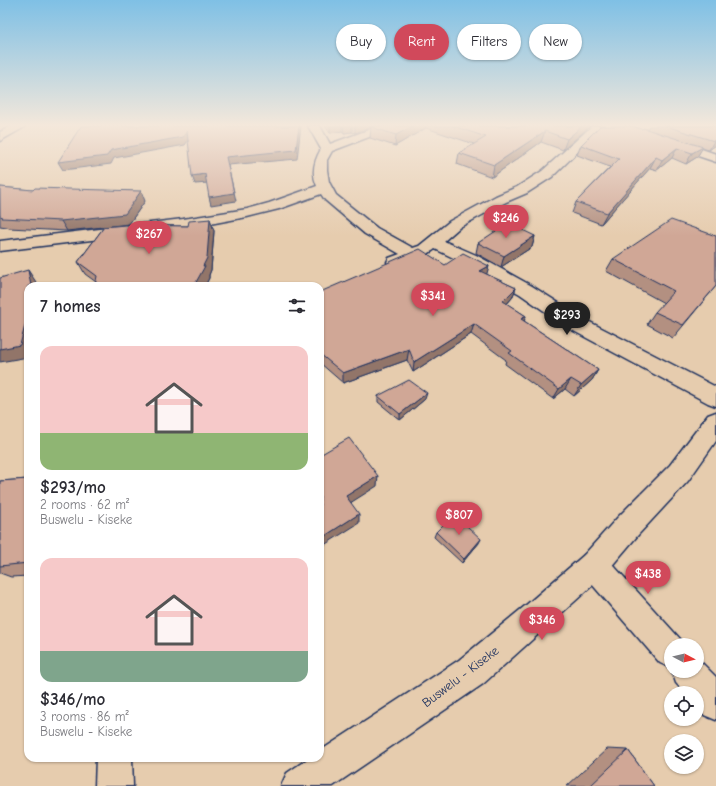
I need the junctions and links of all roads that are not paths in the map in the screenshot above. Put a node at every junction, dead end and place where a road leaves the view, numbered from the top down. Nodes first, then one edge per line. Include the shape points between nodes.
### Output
1 (321, 163) edge
2 (559, 163) edge
3 (325, 188) junction
4 (434, 242) junction
5 (0, 246) edge
6 (412, 254) junction
7 (380, 269) edge
8 (716, 397) edge
9 (716, 422) edge
10 (594, 565) junction
11 (664, 644) edge
12 (694, 678) edge
13 (716, 703) edge
14 (114, 762) edge
15 (114, 786) edge
16 (300, 786) edge

1 - 3 street
2 - 4 street via 522,190 455,224
3 - 5 street via 247,213 183,224
3 - 6 street via 330,197 371,231
4 - 6 street
4 - 8 street via 526,290 577,324
6 - 7 street
9 - 10 street, Buswelu - Kiseke via 679,473
10 - 11 street
10 - 16 street, Buswelu - Kiseke via 471,672
12 - 13 street
14 - 15 street

